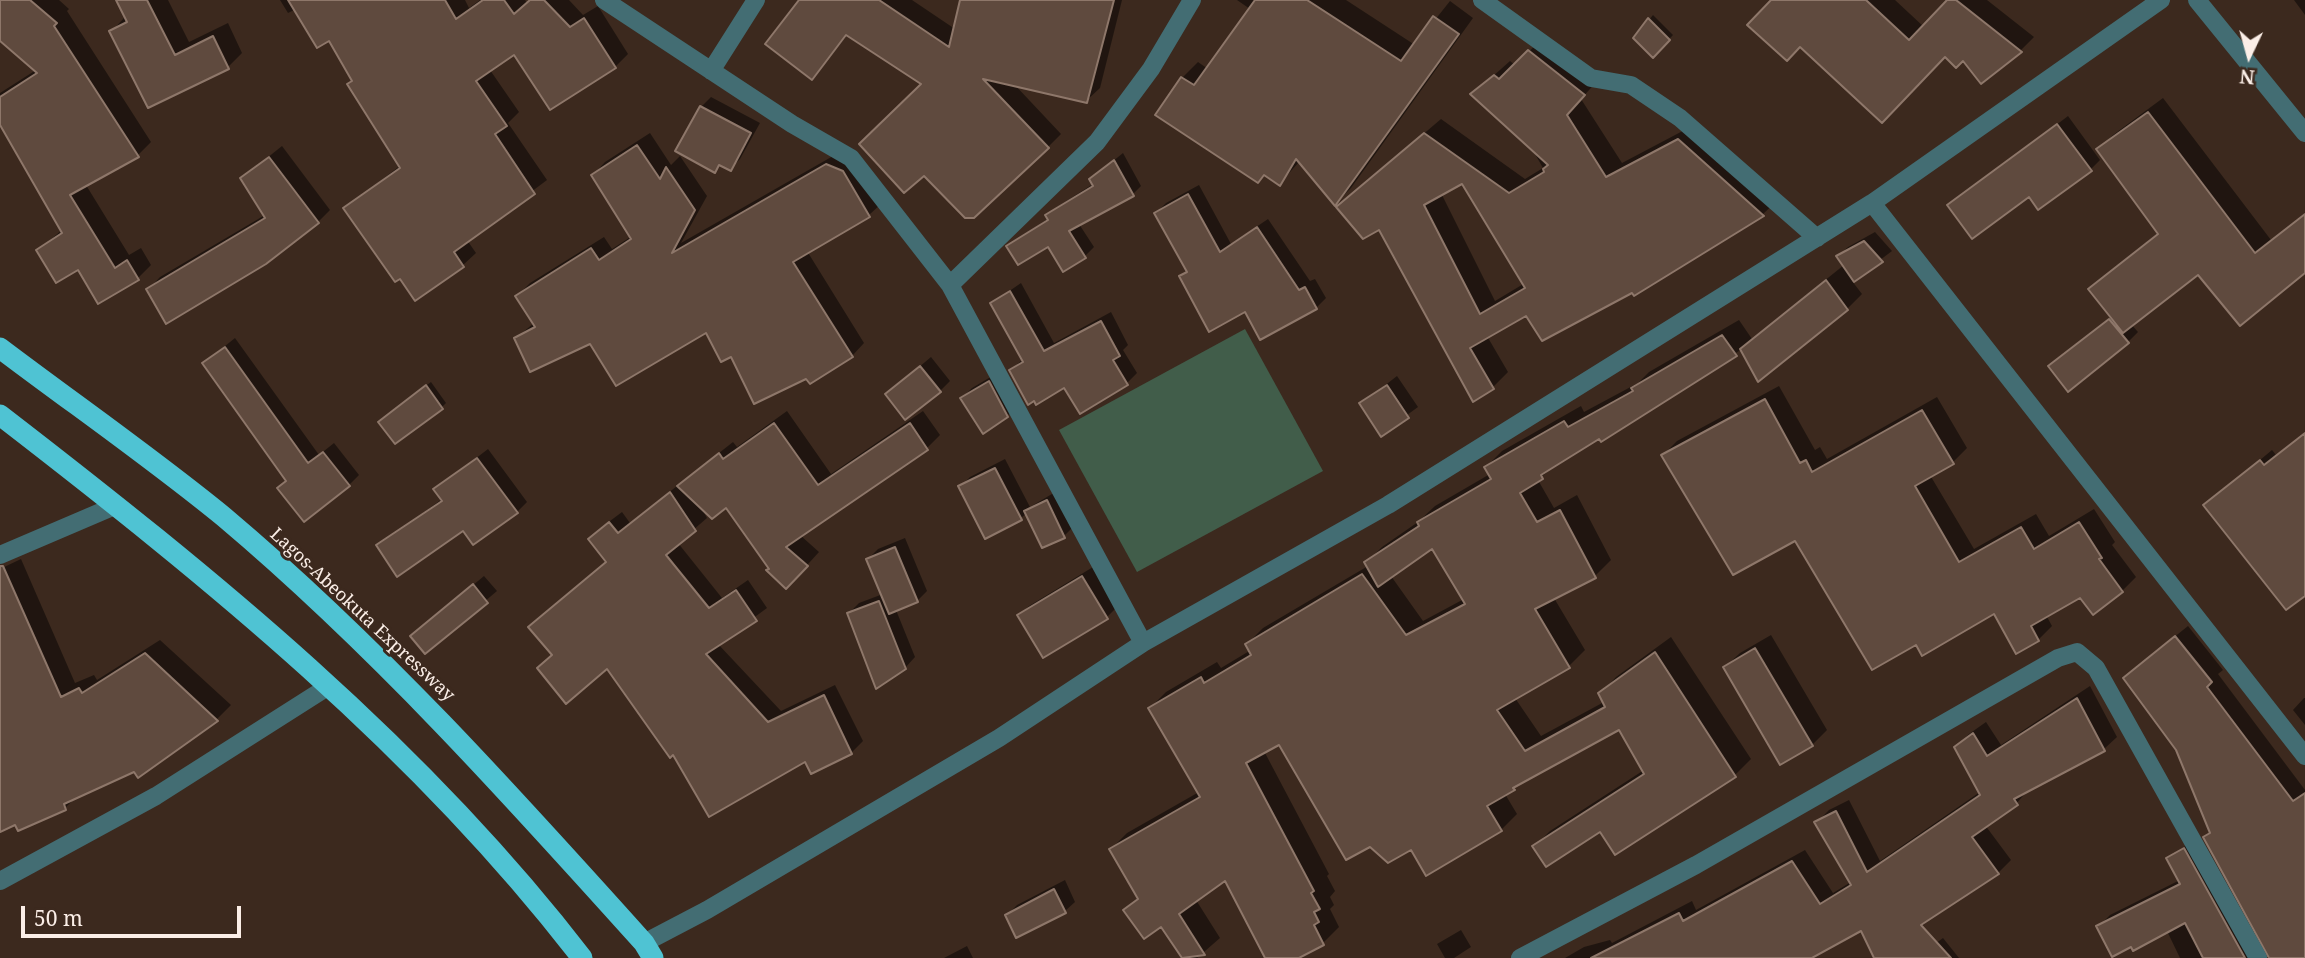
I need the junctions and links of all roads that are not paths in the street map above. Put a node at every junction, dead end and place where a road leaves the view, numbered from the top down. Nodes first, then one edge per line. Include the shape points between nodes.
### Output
1 (604, 0) edge
2 (756, 0) edge
3 (1192, 0) edge
4 (1482, 0) edge
5 (2161, 0) edge
6 (2197, 0) edge
7 (711, 71) junction
8 (2305, 133) edge
9 (1872, 203) junction
10 (1817, 238) junction
11 (950, 285) junction
12 (0, 348) edge
13 (0, 415) edge
14 (117, 505) junction
15 (0, 555) edge
16 (1143, 643) junction
17 (329, 686) junction
18 (2305, 757) edge
19 (0, 880) edge
20 (648, 951) edge
21 (582, 958) edge
22 (1520, 958) edge
23 (2258, 958) edge

1 - 7 street
2 - 7 street
3 - 11 street via 1151,69 1097,142
4 - 10 street via 1591,78 1631,85 1680,118
5 - 9 street
6 - 8 street
7 - 11 street via 851,158
9 - 10 street
9 - 18 street
10 - 16 street via 1388,505
11 - 16 street
12 - 20 highway, Lagos-Abeokuta Expressway via 223,517 301,587 469,748
13 - 14 highway
14 - 15 street
14 - 17 highway
16 - 20 street via 999,738 707,910
17 - 19 street via 156,796
17 - 21 highway via 526,886
22 - 23 street via 1696,864 2058,658 2077,652 2096,668

